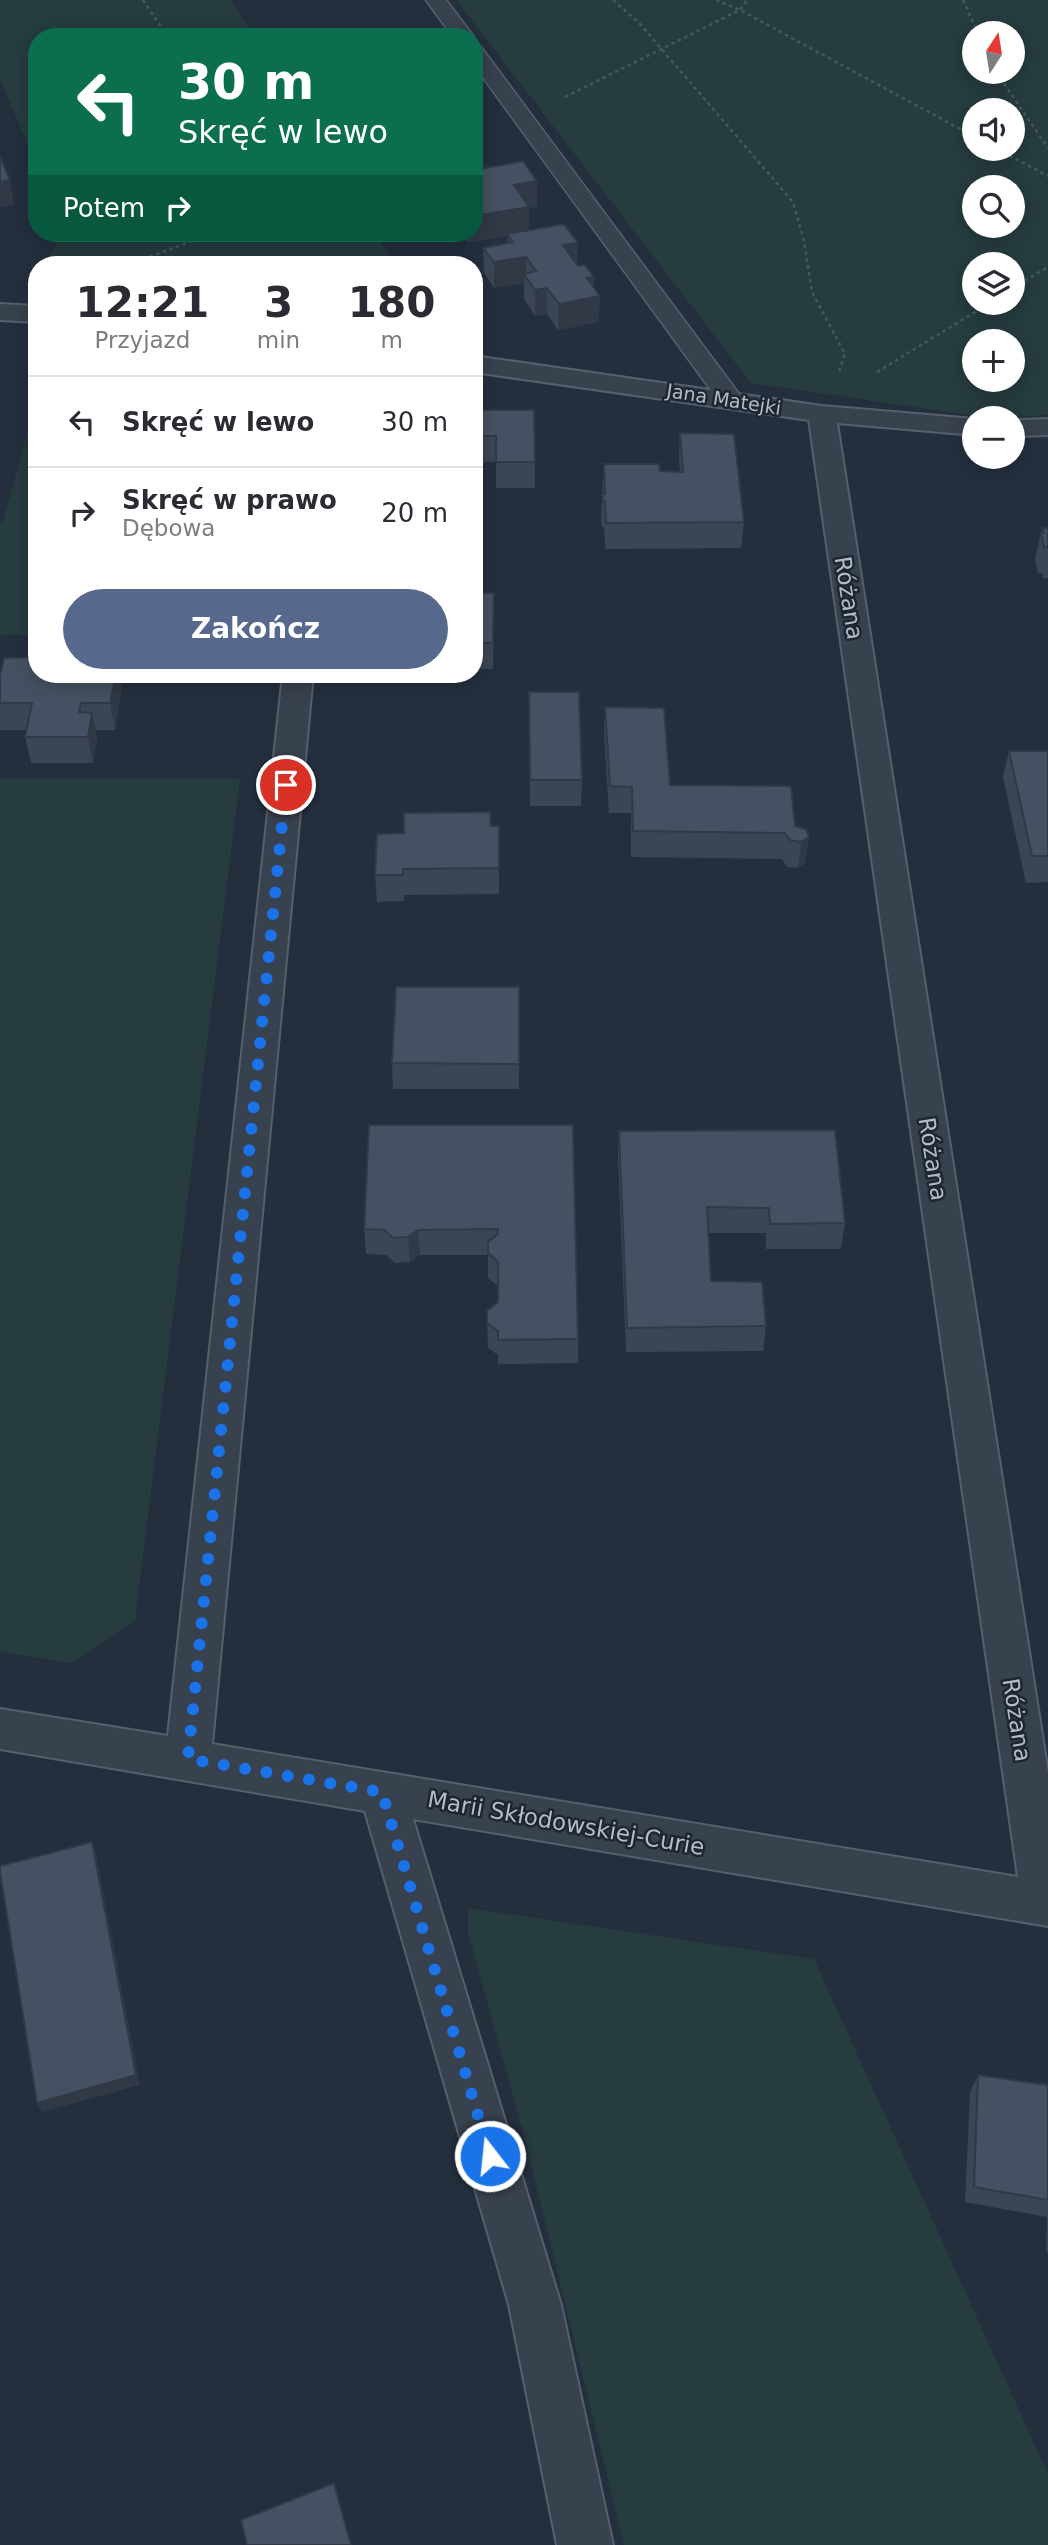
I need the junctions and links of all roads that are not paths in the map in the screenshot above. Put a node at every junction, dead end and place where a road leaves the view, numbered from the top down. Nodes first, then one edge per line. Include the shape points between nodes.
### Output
1 (436, 0) edge
2 (457, 28) edge
3 (483, 63) edge
4 (0, 312) edge
5 (28, 314) edge
6 (483, 365) edge
7 (730, 399) junction
8 (822, 414) junction
9 (962, 426) edge
10 (1048, 427) edge
11 (1025, 428) edge
12 (297, 683) edge
13 (0, 1729) edge
14 (188, 1759) junction
15 (382, 1792) junction
16 (1046, 1904) edge
17 (585, 2545) edge

1 - 2 lane
3 - 7 lane
4 - 5 street
6 - 7 street, Jana Matejki
7 - 8 street, Jana Matejki
8 - 9 street, Jana Matejki
8 - 16 street, Różana
10 - 11 street
12 - 14 street
13 - 14 street, Marii Skłodowskiej-Curie
14 - 15 street, Marii Skłodowskiej-Curie
15 - 16 street, Marii Skłodowskiej-Curie
15 - 17 street via 535,2305

